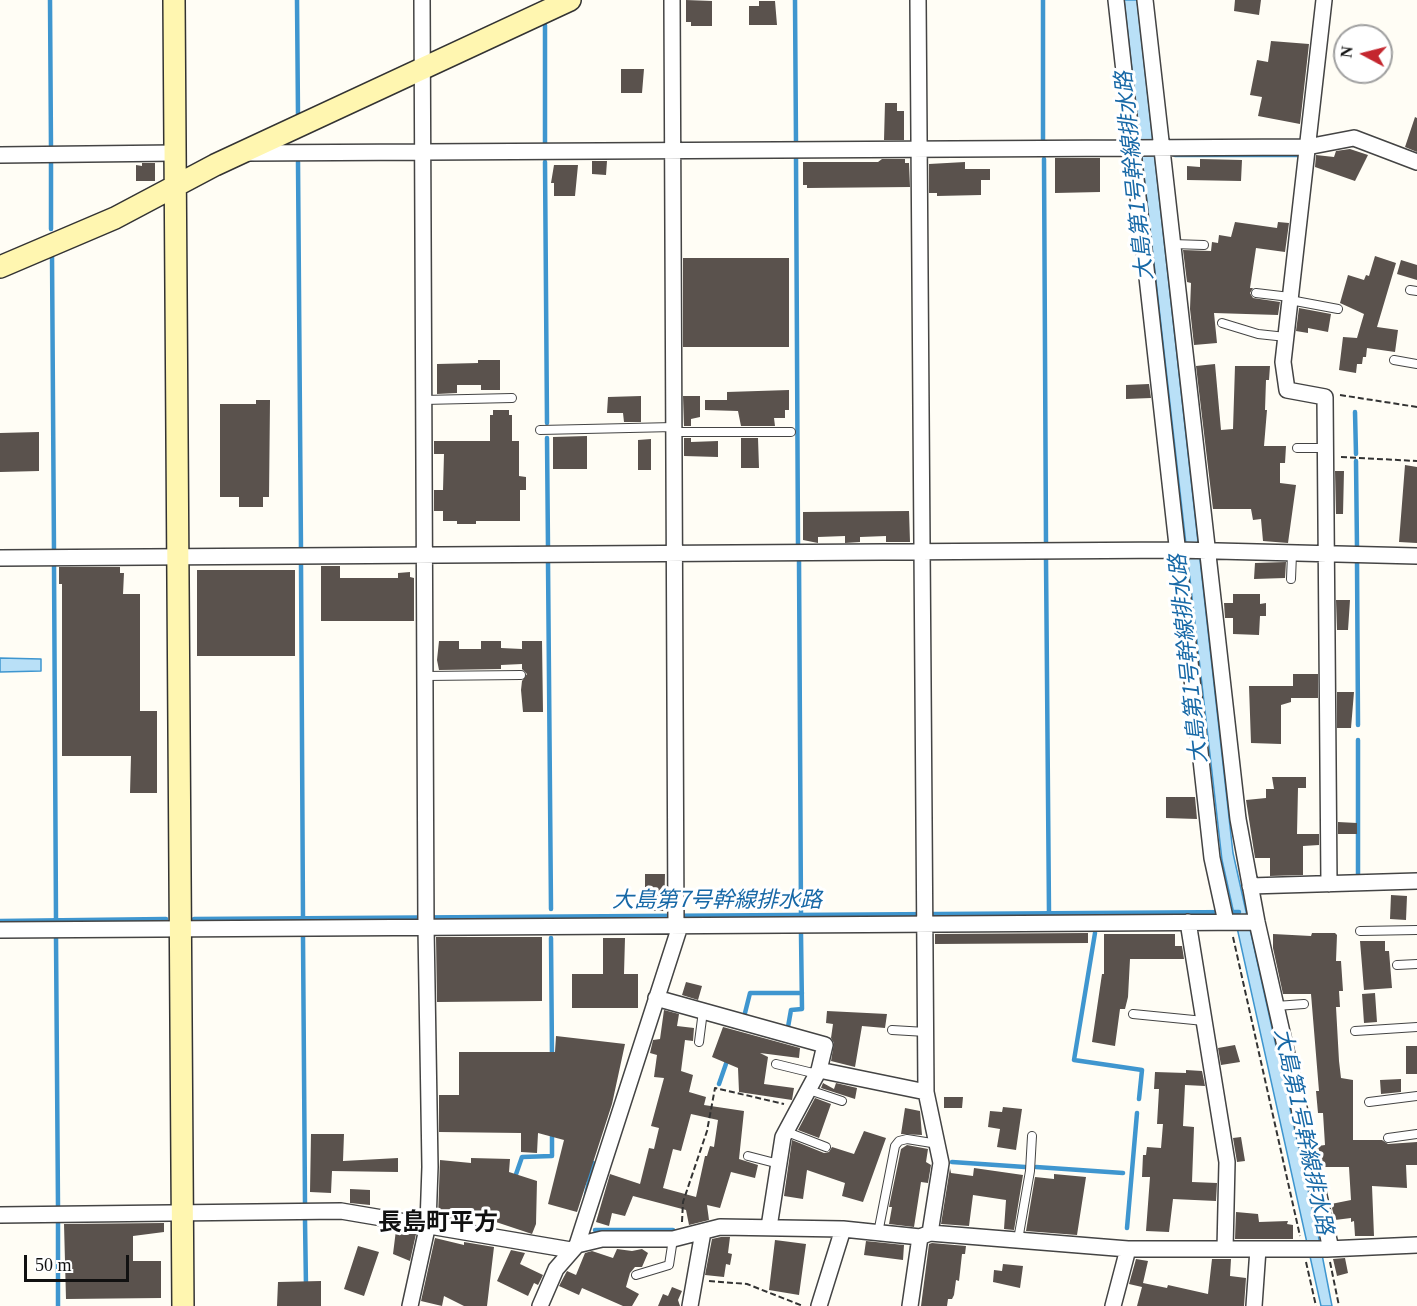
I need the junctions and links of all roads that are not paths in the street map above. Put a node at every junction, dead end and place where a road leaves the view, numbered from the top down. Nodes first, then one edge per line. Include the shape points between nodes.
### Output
1 (174, 0) edge
2 (422, 0) edge
3 (570, 0) edge
4 (672, 0) edge
5 (918, 0) edge
6 (1116, 0) edge
7 (1145, 0) edge
8 (1324, 0) edge
9 (422, 68) junction
10 (1307, 147) junction
11 (1134, 148) junction
12 (1159, 148) junction
13 (919, 150) junction
14 (672, 151) junction
15 (423, 152) junction
16 (175, 153) junction
17 (242, 153) junction
18 (0, 155) edge
19 (1417, 162) edge
20 (175, 186) junction
21 (1172, 244) junction
22 (1204, 245) dead end
23 (0, 267) edge
24 (1256, 293) dead end
25 (1290, 298) junction
26 (1338, 309) dead end
27 (1222, 323) dead end
28 (1286, 337) junction
29 (1394, 360) dead end
30 (1417, 364) edge
31 (512, 398) dead end
32 (423, 400) junction
33 (540, 430) dead end
34 (674, 430) junction
35 (790, 432) dead end
36 (1297, 448) dead end
37 (1326, 453) junction
38 (1179, 550) junction
39 (1204, 550) junction
40 (922, 553) junction
41 (674, 554) junction
42 (1292, 554) junction
43 (424, 556) junction
44 (1326, 556) junction
45 (1417, 556) edge
46 (178, 557) junction
47 (0, 558) edge
48 (1291, 579) dead end
49 (521, 675) dead end
50 (425, 676) junction
51 (1417, 881) edge
52 (1329, 884) junction
53 (1250, 886) junction
54 (925, 917) junction
55 (1227, 918) junction
56 (426, 921) junction
57 (677, 921) junction
58 (1188, 922) junction
59 (1254, 922) junction
60 (180, 929) junction
61 (0, 930) edge
62 (1359, 930) dead end
63 (1417, 930) edge
64 (1417, 964) edge
65 (1397, 965) dead end
66 (656, 998) junction
67 (1304, 1004) dead end
68 (1276, 1006) junction
69 (703, 1011) junction
70 (1133, 1014) dead end
71 (1204, 1021) junction
72 (1417, 1027) edge
73 (892, 1030) dead end
74 (1355, 1031) dead end
75 (926, 1032) junction
76 (699, 1042) dead end
77 (776, 1064) dead end
78 (818, 1072) junction
79 (809, 1090) junction
80 (926, 1092) junction
81 (1417, 1096) edge
82 (842, 1101) dead end
83 (1369, 1102) dead end
84 (787, 1132) junction
85 (1417, 1134) edge
86 (1032, 1136) dead end
87 (1388, 1138) dead end
88 (939, 1144) junction
89 (826, 1147) dead end
90 (748, 1156) dead end
91 (779, 1164) junction
92 (182, 1213) junction
93 (0, 1215) edge
94 (428, 1224) junction
95 (769, 1227) junction
96 (843, 1229) junction
97 (703, 1232) junction
98 (878, 1233) junction
99 (925, 1235) junction
100 (678, 1238) junction
101 (1018, 1240) junction
102 (1417, 1245) edge
103 (574, 1247) junction
104 (1128, 1249) junction
105 (1225, 1249) junction
106 (1258, 1249) junction
107 (1318, 1249) junction
108 (636, 1275) dead end
109 (183, 1306) edge
110 (410, 1306) edge
111 (540, 1306) edge
112 (690, 1306) edge
113 (819, 1306) edge
114 (910, 1306) edge
115 (1113, 1306) edge
116 (1254, 1306) edge

1 - 16 street
2 - 9 street
3 - 9 street
4 - 14 street
5 - 13 street
6 - 11 street
7 - 12 street
8 - 10 street
9 - 15 street
9 - 17 street
10 - 12 street
10 - 19 street via 1354,138
10 - 25 street
11 - 12 street
11 - 13 street
11 - 38 street
12 - 21 street
13 - 14 street
13 - 40 street
14 - 15 street
14 - 34 street
15 - 17 street
15 - 32 street
16 - 18 street
16 - 20 street
17 - 20 street
20 - 23 street via 115,218
20 - 46 street
21 - 22 lane
21 - 39 street
24 - 25 lane
25 - 26 lane
25 - 28 street
27 - 28 lane via 1258,334
28 - 37 street via 1283,362 1287,390 1325,397
29 - 30 lane
31 - 32 lane
32 - 43 street
33 - 34 lane
34 - 35 lane
34 - 41 street
36 - 37 lane
37 - 44 street
38 - 39 street
38 - 40 street
38 - 55 street via 1212,858
39 - 42 street
39 - 53 street
40 - 41 street
40 - 54 street
41 - 43 street
41 - 57 street
42 - 44 street
42 - 48 lane
43 - 46 street
43 - 50 street
44 - 45 street
44 - 52 street
46 - 47 street
46 - 60 street
49 - 50 lane
50 - 56 street
51 - 52 street
52 - 53 street
53 - 59 street
54 - 57 street
54 - 58 street
54 - 75 street
55 - 58 street
55 - 59 street
56 - 57 street
56 - 60 street
56 - 94 street
57 - 66 street
58 - 71 street
59 - 68 street
60 - 61 street
60 - 92 street
62 - 63 lane
64 - 65 lane
66 - 69 street
66 - 103 street
67 - 68 lane
68 - 107 street
69 - 76 lane
69 - 78 street via 825,1045
70 - 71 lane
71 - 105 street via 1227,1162
72 - 74 lane
73 - 75 lane
75 - 80 street
77 - 78 lane
78 - 79 street
78 - 80 street
79 - 82 lane
79 - 84 street
80 - 88 street
81 - 83 lane
84 - 89 lane
84 - 91 street
85 - 87 lane
86 - 101 lane
88 - 98 lane via 899,1141
88 - 99 street via 941,1163
90 - 91 lane
91 - 95 street
92 - 93 street
92 - 94 street via 341,1211
92 - 109 street
94 - 103 street
94 - 110 street
95 - 96 street
95 - 97 street via 720,1227
96 - 98 street
96 - 113 street
97 - 100 street
97 - 112 street
98 - 99 street
99 - 101 street
99 - 114 street
100 - 103 street via 603,1239
100 - 108 lane via 669,1265
101 - 104 street
102 - 107 street
103 - 111 street via 556,1269
104 - 105 street
104 - 115 street
105 - 106 street
106 - 107 street
106 - 116 street

